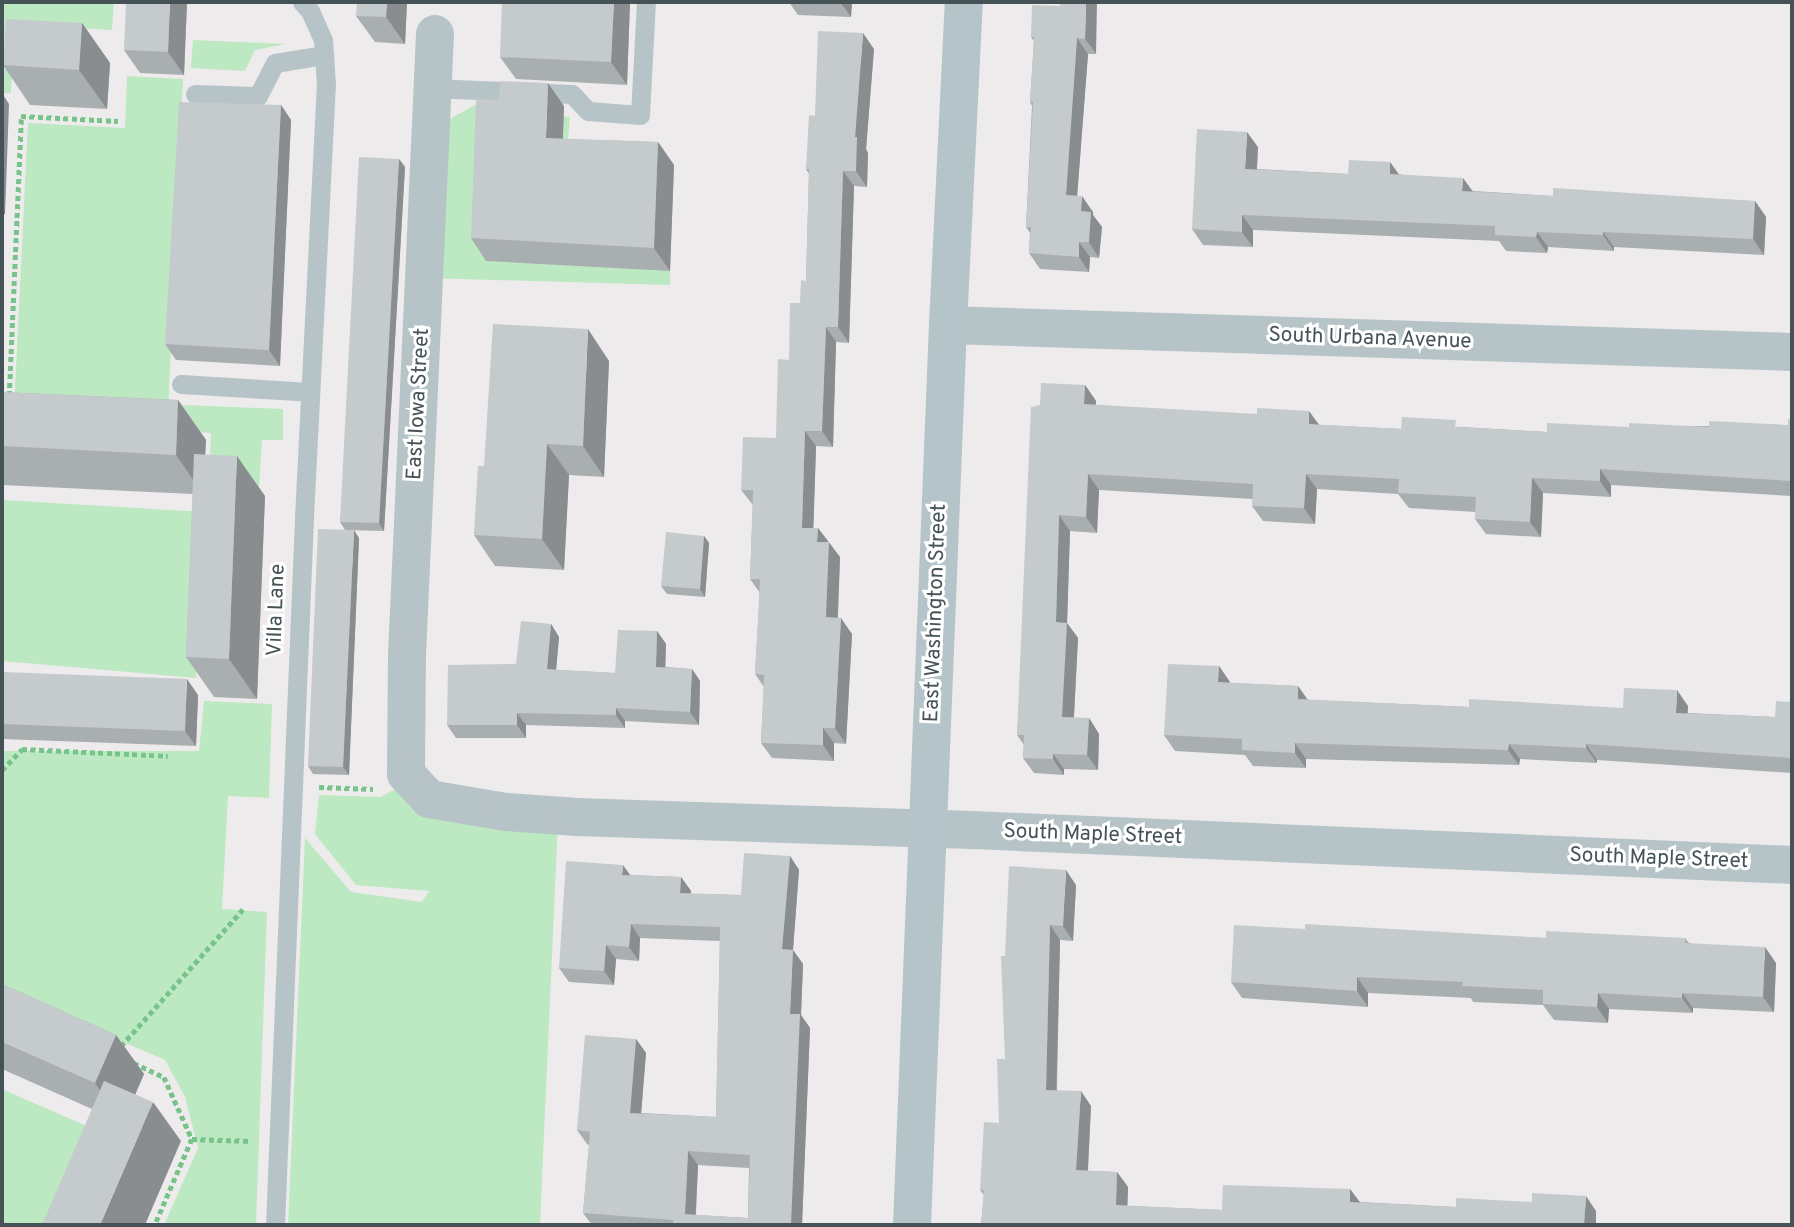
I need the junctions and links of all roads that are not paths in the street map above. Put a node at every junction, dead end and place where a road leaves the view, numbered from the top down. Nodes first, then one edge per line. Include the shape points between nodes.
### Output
1 (302, 2) edge
2 (646, 2) edge
3 (964, 2) edge
4 (435, 34) dead end
5 (324, 55) junction
6 (432, 88) junction
7 (195, 94) dead end
8 (947, 325) junction
9 (1792, 352) edge
10 (181, 384) dead end
11 (310, 392) junction
12 (406, 774) joint
13 (927, 828) junction
14 (1792, 865) edge
15 (275, 1225) edge
16 (912, 1225) edge

1 - 5 lane, Villa Lane via 323,40
2 - 6 lane via 640,115 588,111 572,94
3 - 8 main road, East Washington Street
4 - 6 street, East Iowa Street
5 - 7 lane via 275,64 258,96
5 - 11 lane, Villa Lane
6 - 12 street, East Iowa Street via 407,655
8 - 9 street, South Urbana Avenue
8 - 13 main road, East Washington Street
10 - 11 lane
11 - 15 lane, Villa Lane
12 - 13 street, South Maple Street via 429,799 506,812
13 - 14 street, South Maple Street
13 - 16 main road, East Washington Street

